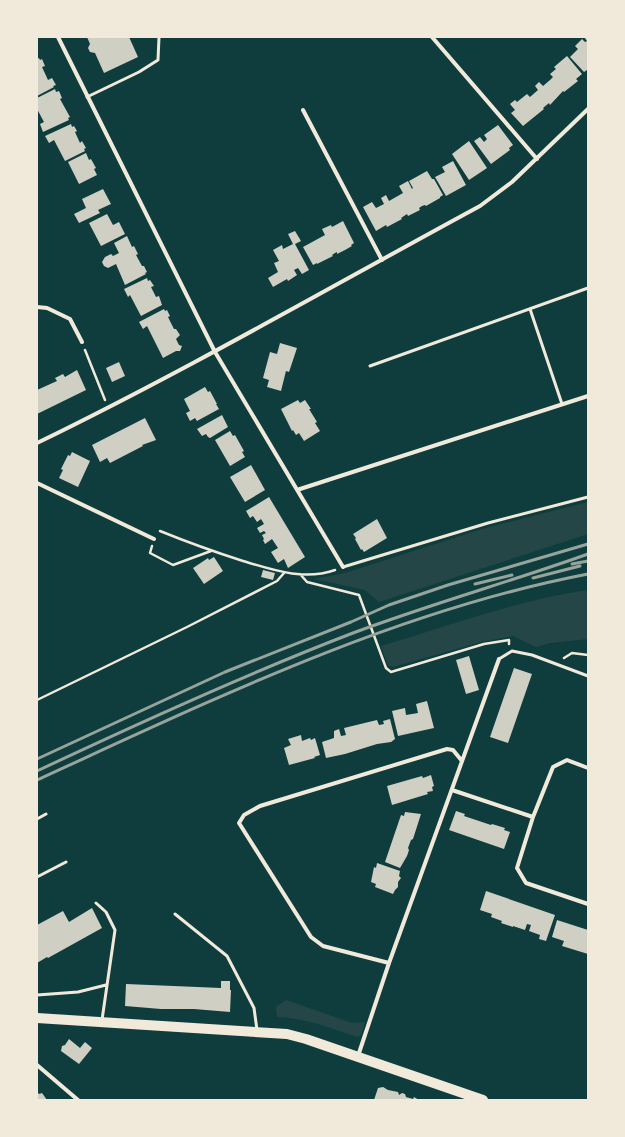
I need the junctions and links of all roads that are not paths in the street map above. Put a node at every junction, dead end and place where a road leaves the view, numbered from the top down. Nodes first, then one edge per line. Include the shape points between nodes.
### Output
1 (58, 37) edge
2 (159, 37) edge
3 (432, 37) edge
4 (88, 97) junction
5 (588, 109) edge
6 (303, 110) dead end
7 (537, 159) junction
8 (382, 260) junction
9 (588, 288) edge
10 (37, 306) edge
11 (530, 310) junction
12 (82, 342) road end
13 (215, 352) junction
14 (370, 366) dead end
15 (588, 396) edge
16 (562, 404) junction
17 (37, 443) edge
18 (37, 483) edge
19 (297, 490) junction
20 (588, 497) edge
21 (154, 539) road end
22 (343, 567) joint
23 (499, 659) joint
24 (588, 676) edge
25 (462, 761) junction
26 (588, 768) edge
27 (452, 790) junction
28 (46, 814) dead end
29 (533, 817) junction
30 (37, 818) edge
31 (66, 862) dead end
32 (37, 877) edge
33 (96, 903) dead end
34 (588, 904) edge
35 (175, 914) dead end
36 (389, 963) junction
37 (106, 985) junction
38 (37, 994) edge
39 (37, 1018) edge
40 (102, 1023) junction
41 (257, 1032) junction
42 (357, 1057) junction
43 (37, 1065) edge
44 (78, 1100) edge
45 (483, 1100) edge

1 - 4 street
2 - 4 lane via 158,60
3 - 7 street
4 - 13 street
5 - 7 street
6 - 8 street
7 - 8 street via 480,206
8 - 13 street
9 - 11 lane
10 - 12 street via 70,319
11 - 14 lane
11 - 16 lane
13 - 17 street
13 - 19 street
15 - 16 street
16 - 19 street
18 - 21 street
19 - 22 street
20 - 22 lane via 488,523
23 - 24 lane via 512,651 532,655
23 - 25 street
25 - 27 street
25 - 36 street via 453,750 447,749 260,806 244,815 239,823 312,937 323,946
26 - 29 street via 567,760 553,767
27 - 29 street
27 - 36 street
28 - 30 lane
29 - 34 street via 517,868 526,883
31 - 32 lane
33 - 37 lane via 106,912 115,930
35 - 41 lane via 227,956 254,1008
36 - 42 street
37 - 38 lane via 78,992
37 - 40 lane
39 - 40 main road
40 - 41 main road
41 - 42 main road via 287,1034
42 - 45 main road
43 - 44 street

